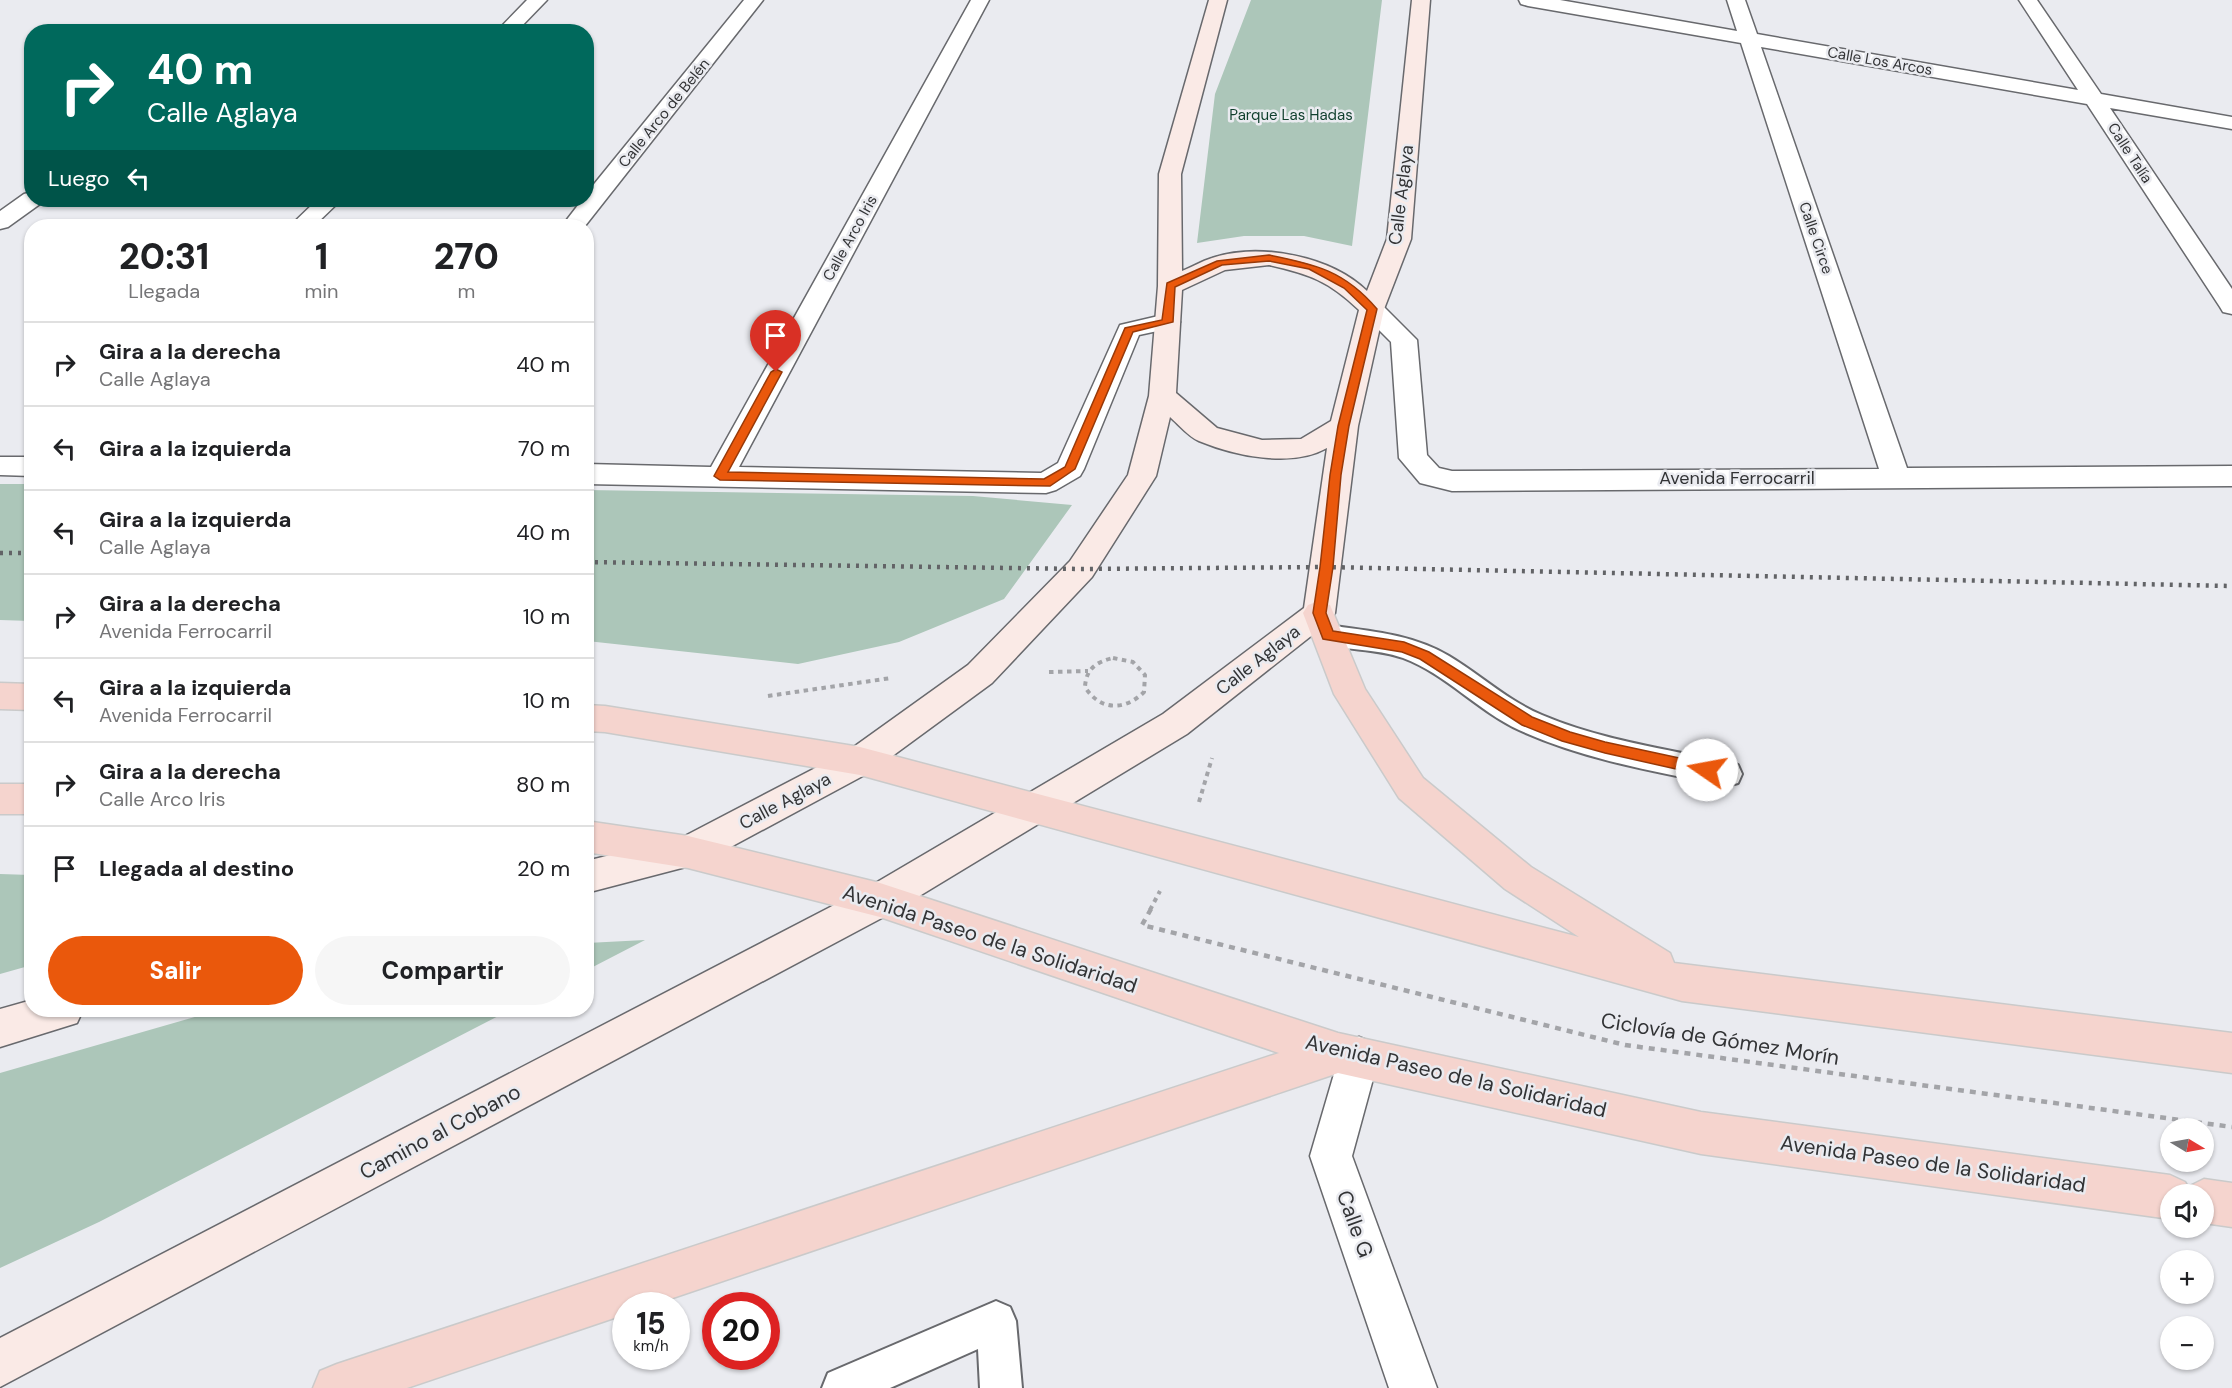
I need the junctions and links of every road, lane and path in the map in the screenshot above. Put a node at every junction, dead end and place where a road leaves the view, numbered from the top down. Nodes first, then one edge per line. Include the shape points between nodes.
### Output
1 (538, 0) edge
2 (754, 0) edge
3 (980, 0) edge
4 (1218, 0) edge
5 (1421, 0) edge
6 (1528, 0) edge
7 (1736, 0) edge
8 (2028, 0) edge
9 (513, 24) edge
10 (1749, 39) junction
11 (2094, 98) junction
12 (2232, 123) edge
13 (594, 200) edge
14 (24, 205) edge
15 (322, 207) edge
16 (588, 207) edge
17 (309, 219) edge
18 (579, 219) edge
19 (0, 222) edge
20 (1170, 286) junction
21 (2232, 307) edge
22 (1372, 309) junction
23 (1167, 322) junction
24 (1162, 396) junction
25 (1344, 426) junction
26 (0, 466) edge
27 (24, 467) edge
28 (594, 474) edge
29 (720, 476) junction
30 (2232, 476) edge
31 (1896, 477) junction
32 (1323, 624) junction
33 (1094, 664) joint
34 (894, 678) dead end
35 (761, 695) dead end
36 (0, 696) edge
37 (24, 697) edge
38 (594, 719) edge
39 (860, 761) junction
40 (1727, 774) dead end
41 (0, 799) edge
42 (24, 799) edge
43 (1034, 808) junction
44 (594, 837) edge
45 (688, 852) junction
46 (594, 875) edge
47 (880, 900) junction
48 (1142, 925) dead end
49 (1682, 983) junction
50 (38, 1017) edge
51 (0, 1028) edge
52 (2232, 1053) edge
53 (1348, 1055) junction
54 (2232, 1127) edge
55 (2160, 1196) edge
56 (2214, 1202) edge
57 (2232, 1205) edge
58 (0, 1363) edge
59 (338, 1388) edge
60 (843, 1388) edge
61 (1001, 1388) edge
62 (1413, 1388) edge

1 - 9 street
2 - 13 street, Calle Arco de Belén
3 - 29 street, Calle Arco Iris
4 - 20 main road, Calle Aglaya via 1170,174
5 - 22 main road, Calle Aglaya via 1399,239
6 - 10 street, Calle Los Arcos
7 - 10 street, Calle Circe
8 - 11 street, Calle Talía
10 - 11 street, Calle Los Arcos
10 - 31 street, Calle Circe
11 - 12 street, Calle Los Arcos
11 - 21 street, Calle Talía
14 - 19 street
15 - 17 street
16 - 18 street, Calle Arco de Belén
20 - 22 main road via 1220,263 1269,258 1312,267 1348,286
20 - 23 main road, Calle Aglaya
22 - 25 main road, Calle Aglaya
22 - 31 street, Avenida Ferrocarril via 1404,340 1413,458 1430,476 1452,481
23 - 24 main road, Calle Aglaya
23 - 29 street via 1129,330 1070,469 1046,483
24 - 25 main road via 1207,434 1262,449 1306,448
24 - 39 main road, Calle Aglaya via 1142,476 1081,569 980,674
25 - 32 main road, Calle Aglaya
26 - 27 street
28 - 29 street
30 - 31 street, Avenida Ferrocarril
32 - 40 lane via 1425,656 1527,721 1567,736
32 - 43 main road, Calle Aglaya via 1175,724
32 - 49 main road via 1350,694 1411,788 1518,878
33 - 33 path via 1085,679 1093,701 1122,706 1144,692 1145,675 1133,662 1113,658
34 - 35 path via 773,697
36 - 37 main road
38 - 39 main road
39 - 43 main road
39 - 45 main road, Calle Aglaya
41 - 42 main road
43 - 47 main road, Calle Aglaya
43 - 49 main road
44 - 45 main road
45 - 46 main road, Avenida Paseo de la Solidaridad
45 - 47 main road, Avenida Paseo de la Solidaridad
47 - 53 main road, Avenida Paseo de la Solidaridad
47 - 58 main road, Camino al Cobano
48 - 54 path, Ciclovía de Gómez Morín via 1625,1045
49 - 52 main road
50 - 51 main road
53 - 55 main road, Avenida Paseo de la Solidaridad via 1701,1133
53 - 59 main road
53 - 62 street, Calle G via 1331,1156
56 - 57 main road
60 - 61 lane via 996,1321

